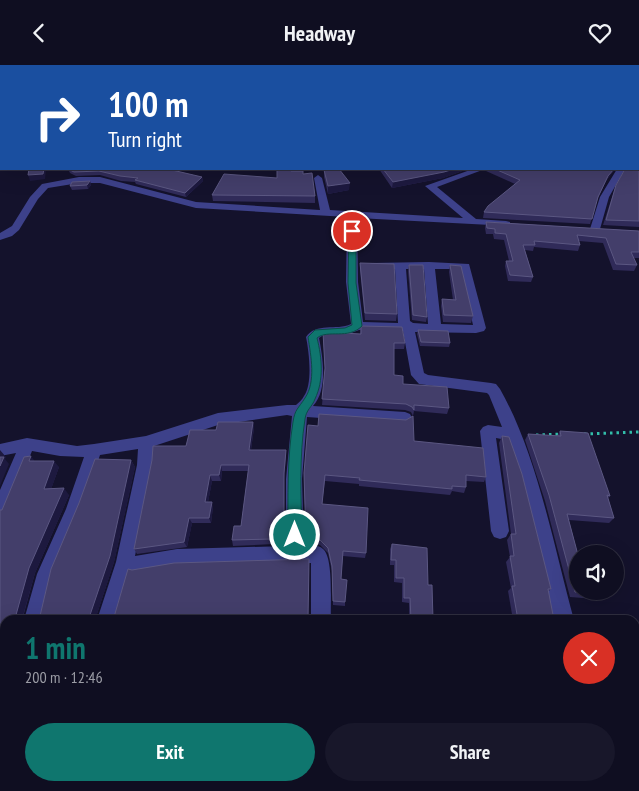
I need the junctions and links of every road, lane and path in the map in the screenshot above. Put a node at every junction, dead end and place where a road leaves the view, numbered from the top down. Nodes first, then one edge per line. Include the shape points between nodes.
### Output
1 (78, 170) edge
2 (478, 170) edge
3 (620, 170) edge
4 (318, 178) dead end
5 (80, 180) junction
6 (326, 213) junction
7 (352, 214) junction
8 (473, 222) junction
9 (521, 224) edge
10 (595, 229) edge
11 (0, 237) edge
12 (353, 265) junction
13 (400, 265) junction
14 (429, 265) junction
15 (357, 326) junction
16 (408, 326) junction
17 (435, 327) junction
18 (300, 410) junction
19 (405, 418) edge
20 (639, 432) edge
21 (571, 434) edge
22 (581, 434) edge
23 (513, 435) junction
24 (146, 442) junction
25 (27, 444) junction
26 (0, 450) edge
27 (94, 450) junction
28 (0, 510) edge
29 (500, 531) dead end
30 (295, 553) junction
31 (126, 562) junction
32 (35, 615) edge
33 (109, 615) edge
34 (321, 615) edge
35 (563, 615) edge

1 - 5 street
2 - 8 street via 430,186
3 - 10 street via 604,196
4 - 6 street
5 - 6 street via 111,182 196,205
5 - 11 street via 43,187 21,223 11,233
6 - 7 street
7 - 8 street
7 - 12 street
8 - 9 street
12 - 13 street
12 - 15 street
13 - 14 street
13 - 16 street via 404,323
14 - 17 street
14 - 17 street via 467,268 480,326 476,329
15 - 16 street
15 - 18 street via 346,331 313,335 316,356 314,390
16 - 17 street
16 - 23 street via 419,377 491,389
18 - 19 street
18 - 24 street via 218,419
18 - 30 street via 294,479
20 - 22 path
21 - 23 path
23 - 29 street via 488,431
23 - 35 street
24 - 27 street
24 - 31 street via 145,465
25 - 26 street
25 - 27 street via 60,451
25 - 28 street
27 - 32 street via 74,509 46,574
30 - 31 street via 177,558 136,565
30 - 34 street via 320,557
31 - 33 street

